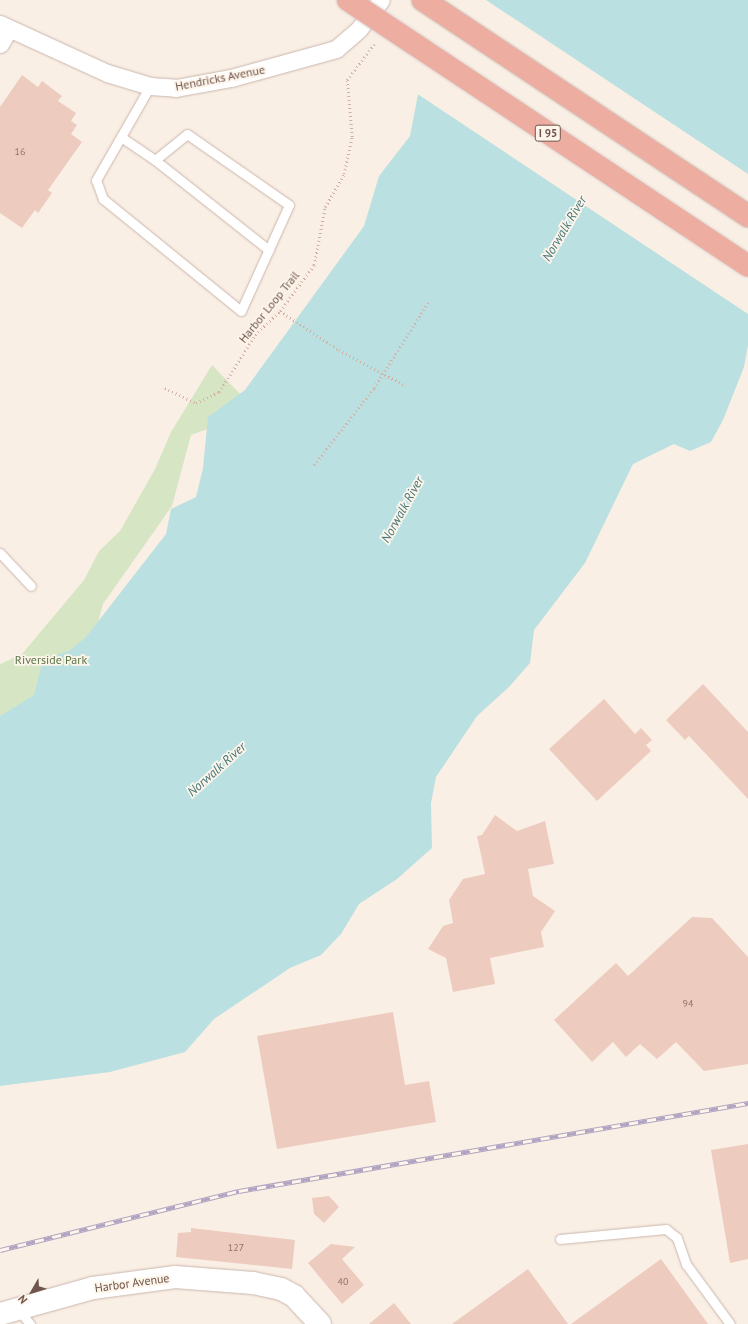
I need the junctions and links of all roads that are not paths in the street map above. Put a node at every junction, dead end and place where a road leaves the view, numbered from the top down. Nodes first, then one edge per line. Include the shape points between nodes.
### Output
1 (348, 0) edge
2 (381, 0) edge
3 (423, 0) edge
4 (5, 26) edge
5 (0, 44) edge
6 (150, 86) junction
7 (121, 137) junction
8 (154, 160) junction
9 (748, 216) edge
10 (269, 250) junction
11 (748, 266) edge
12 (0, 553) edge
13 (31, 586) dead end
14 (560, 1239) dead end
15 (8, 1311) edge
16 (30, 1324) edge
17 (320, 1324) edge
18 (730, 1324) edge

1 - 11 highway, I 95, bridge
2 - 6 street, Hendricks Avenue via 360,29 336,49 230,78 176,88
3 - 9 highway
4 - 5 street
4 - 6 street, Hendricks Avenue via 107,74
6 - 7 lane
7 - 8 lane
7 - 10 lane via 96,180 103,199 241,311
8 - 10 lane
8 - 10 lane via 187,134 289,205
12 - 13 lane
14 - 18 lane via 666,1229 677,1238 686,1264
15 - 16 lane
15 - 17 main road, Harbor Avenue via 93,1288 175,1277 267,1286 294,1296

